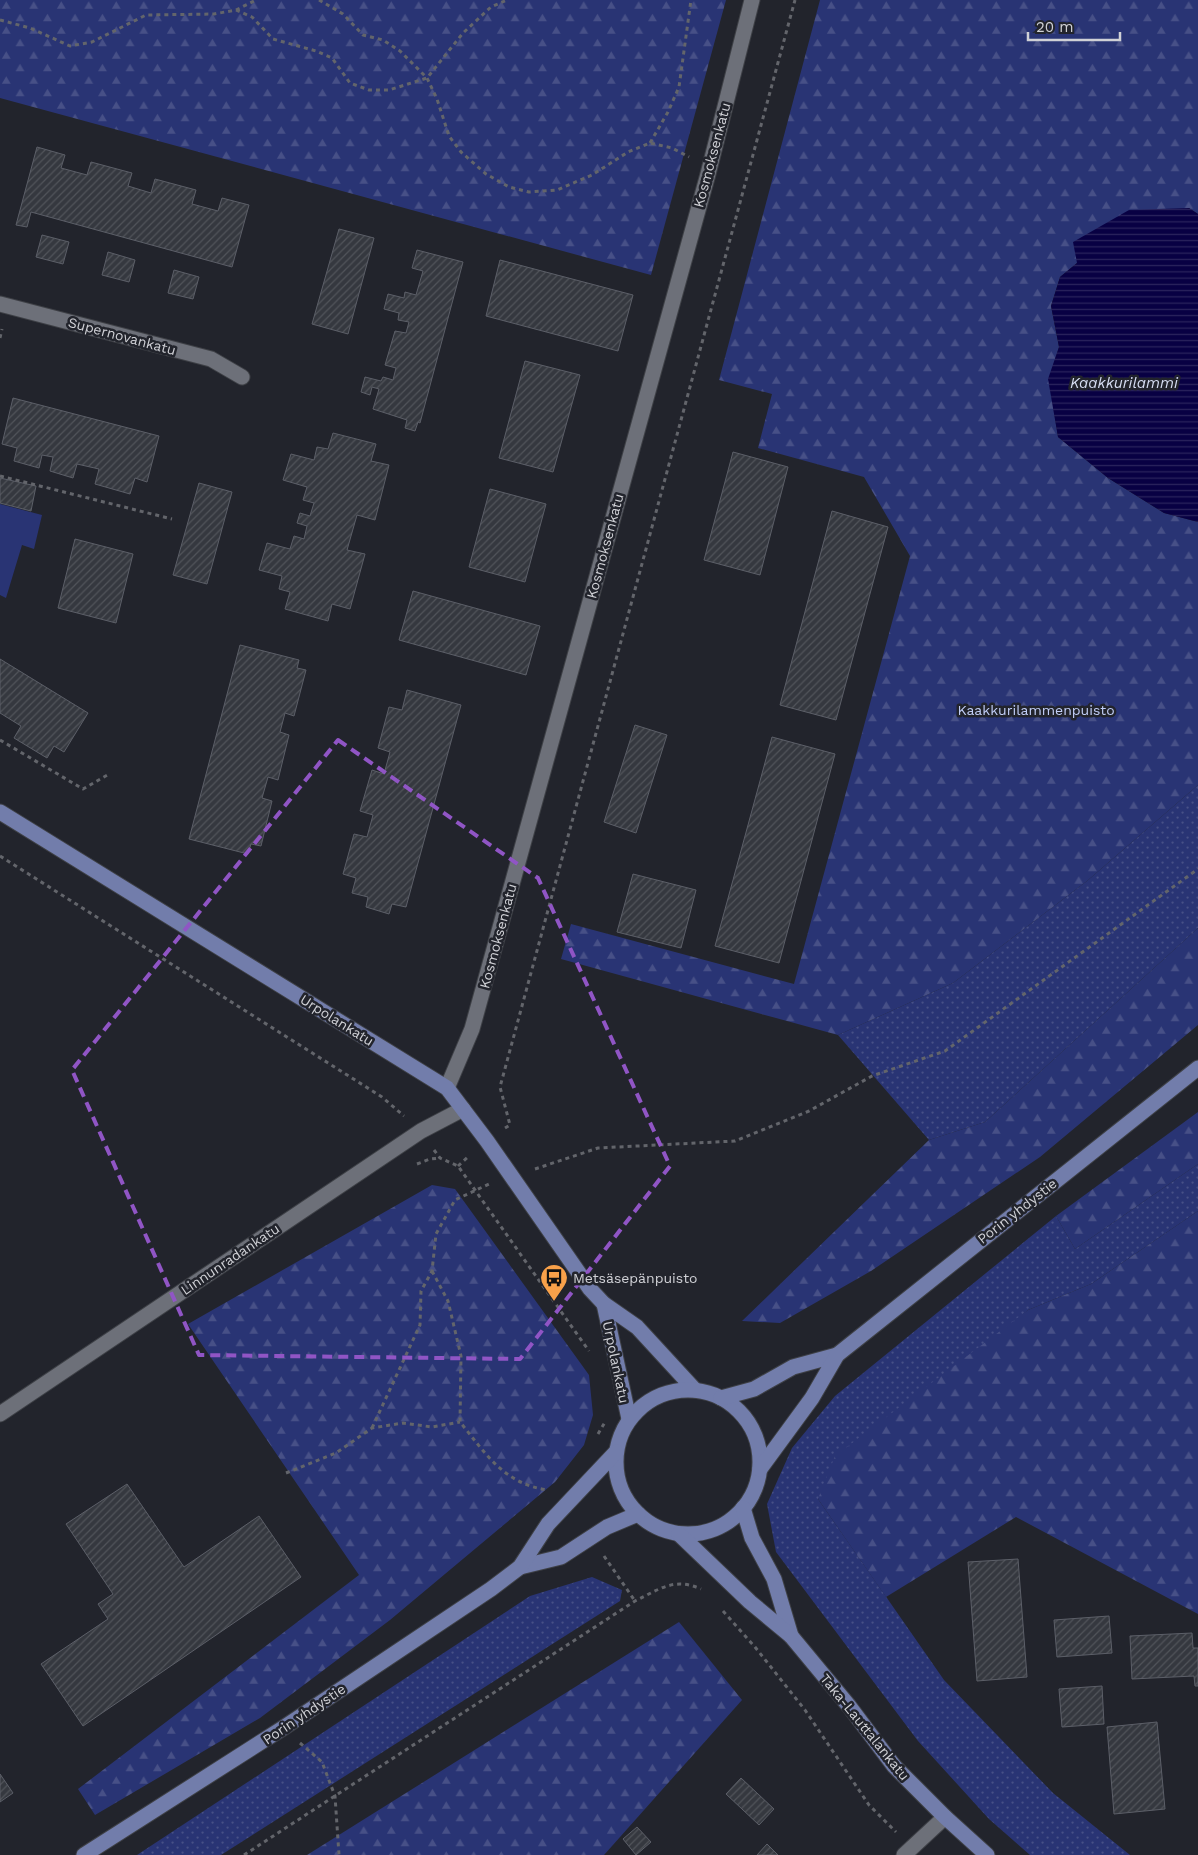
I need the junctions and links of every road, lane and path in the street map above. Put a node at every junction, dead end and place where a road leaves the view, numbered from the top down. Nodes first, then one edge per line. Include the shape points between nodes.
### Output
1 (256, 0) edge
2 (320, 0) edge
3 (507, 0) edge
4 (691, 0) edge
5 (752, 0) edge
6 (795, 0) edge
7 (236, 10) junction
8 (0, 20) edge
9 (427, 78) junction
10 (650, 143) junction
11 (708, 174) junction
12 (0, 304) edge
13 (242, 376) dead end
14 (0, 476) edge
15 (172, 519) dead end
16 (0, 740) edge
17 (110, 774) dead end
18 (0, 812) edge
19 (1198, 869) edge
20 (1198, 1068) edge
21 (447, 1088) junction
22 (463, 1109) junction
23 (486, 1141) junction
24 (458, 1166) dead end
25 (512, 1177) junction
26 (432, 1271) junction
27 (604, 1304) junction
28 (837, 1355) junction
29 (696, 1390) junction
30 (721, 1398) junction
31 (0, 1414) edge
32 (629, 1419) junction
33 (460, 1422) junction
34 (372, 1428) junction
35 (616, 1452) junction
36 (760, 1469) junction
37 (286, 1473) dead end
38 (550, 1490) dead end
39 (744, 1508) junction
40 (638, 1514) junction
41 (679, 1534) junction
42 (520, 1566) junction
43 (703, 1590) dead end
44 (716, 1604) dead end
45 (791, 1636) junction
46 (283, 1728) junction
47 (335, 1796) junction
48 (945, 1817) junction
49 (908, 1851) edge
50 (84, 1855) edge
51 (244, 1855) edge
52 (339, 1855) edge
53 (988, 1855) edge

1 - 7 path
2 - 9 path via 343,14 363,35 383,40 400,51
3 - 9 path via 491,7 463,33
4 - 10 path via 679,87
5 - 11 street, Kosmoksenkatu
6 - 23 path via 500,1087 510,1124
7 - 8 path via 214,14 146,15 92,42 70,46 30,28
7 - 9 path via 252,17 273,39 332,58 350,83 369,90 389,90
9 - 10 path via 438,99 449,136 461,152 486,174 509,187 529,192 557,190
10 - 11 path via 672,148 692,159
11 - 21 street, Kosmoksenkatu via 472,1029
12 - 13 street, Supernovankatu via 210,359
14 - 15 path
16 - 17 path via 83,789
18 - 21 main road, Urpolankatu
19 - 25 path via 945,1051 872,1076 809,1111 735,1141 598,1148
20 - 28 main road, Porin yhdystie
21 - 22 main road, Urpolankatu
22 - 23 main road, Urpolankatu
22 - 31 street, Linnunradankatu via 421,1131
23 - 24 path
23 - 25 main road, Urpolankatu
25 - 26 path via 480,1186 454,1200 436,1234
25 - 27 main road, Urpolankatu via 590,1289
26 - 33 path via 448,1301 461,1356
26 - 34 path via 421,1291 420,1325
27 - 29 main road, Urpolankatu via 637,1327
27 - 32 main road, Urpolankatu
28 - 30 main road, Porin yhdystie via 793,1367 754,1389
28 - 36 main road, Porin yhdystie via 812,1398
29 - 30 main road
29 - 32 main road via 659,1396
30 - 36 main road via 743,1415 753,1431 760,1450
32 - 35 main road
33 - 34 path via 432,1427 402,1423
33 - 38 path via 501,1471 534,1488
34 - 37 path via 336,1453
35 - 40 main road via 618,1478 624,1496
35 - 42 main road, Porin yhdystie via 548,1524
36 - 39 main road via 755,1490
39 - 41 main road via 728,1523 712,1530
39 - 45 main road, Taka-Lauttalankatu via 752,1538 774,1579
40 - 41 main road via 657,1528
40 - 42 main road, Porin yhdystie via 608,1527 561,1557
41 - 45 main road, Taka-Lauttalankatu
42 - 46 main road, Porin yhdystie
43 - 47 path via 687,1583 672,1584 635,1601
44 - 49 path via 805,1710 869,1805
45 - 48 main road, Taka-Lauttalankatu via 894,1766
46 - 47 path via 322,1762
46 - 50 main road, Porin yhdystie
47 - 51 path
47 - 52 path
48 - 49 street
48 - 53 main road, Taka-Lauttalankatu

